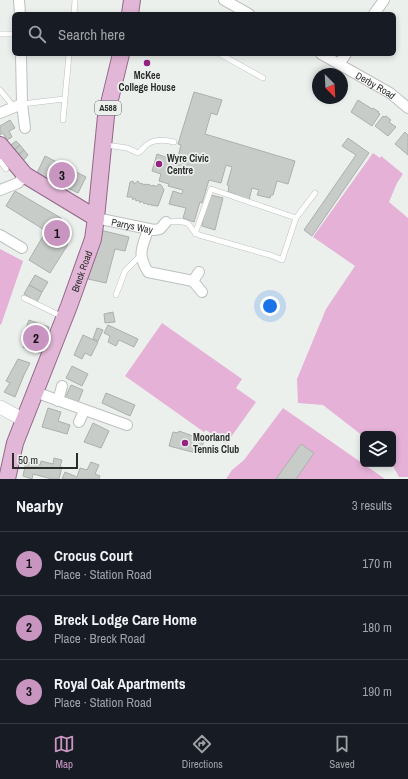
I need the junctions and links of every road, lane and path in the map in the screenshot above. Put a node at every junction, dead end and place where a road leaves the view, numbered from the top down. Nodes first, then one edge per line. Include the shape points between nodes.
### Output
1 (19, 0) edge
2 (76, 0) edge
3 (224, 0) edge
4 (384, 0) edge
5 (20, 12) edge
6 (74, 12) edge
7 (245, 12) edge
8 (375, 12) edge
9 (0, 34) edge
10 (12, 34) edge
11 (21, 56) edge
12 (69, 56) edge
13 (121, 56) edge
14 (224, 56) edge
15 (325, 56) edge
16 (345, 56) edge
17 (339, 64) junction
18 (263, 78) dead end
19 (0, 90) edge
20 (64, 99) junction
21 (18, 105) junction
22 (408, 108) edge
23 (0, 113) edge
24 (62, 120) dead end
25 (24, 128) dead end
26 (174, 142) dead end
27 (103, 144) junction
28 (0, 145) edge
29 (0, 160) edge
30 (6, 169) dead end
31 (25, 174) junction
32 (0, 190) edge
33 (315, 193) dead end
34 (96, 218) junction
35 (296, 218) junction
36 (166, 222) joint
37 (148, 230) junction
38 (195, 234) junction
39 (0, 235) edge
40 (22, 248) dead end
41 (140, 256) junction
42 (199, 272) dead end
43 (193, 281) junction
44 (202, 292) dead end
45 (116, 295) dead end
46 (24, 298) dead end
47 (64, 317) junction
48 (62, 386) dead end
49 (35, 392) junction
50 (58, 400) junction
51 (0, 407) edge
52 (84, 411) junction
53 (24, 420) junction
54 (79, 422) dead end
55 (126, 425) dead end
56 (7, 479) edge

1 - 5 street
2 - 6 lane
3 - 7 street
4 - 8 street
9 - 10 lane
11 - 21 street
12 - 20 lane
13 - 27 main road, Breck Road / A588 via 106,116
14 - 18 lane
15 - 17 street, Derby Road
16 - 17 street
17 - 22 street, Derby Road via 390,93
19 - 21 lane
20 - 21 lane
20 - 24 lane
21 - 23 street
21 - 25 street
26 - 27 lane via 165,140 148,144 138,153 127,148
27 - 34 main road, Breck Road / A588
28 - 31 main road
29 - 30 lane
31 - 32 street via 18,183
31 - 34 main road
33 - 35 lane
34 - 37 street, Parrys Way
34 - 47 main road, Breck Road / A588 via 93,239
35 - 38 lane via 282,260
35 - 38 lane via 211,189
36 - 37 street, Parrys Way via 160,229
36 - 38 lane via 184,222 190,225
37 - 41 street
39 - 40 street
41 - 43 street via 148,272
41 - 45 lane via 125,271
42 - 43 street
43 - 44 street
46 - 47 lane
47 - 49 main road, Breck Road / A588
48 - 50 street
49 - 50 street
49 - 53 main road, Breck Road / A588
50 - 52 street
51 - 53 street
52 - 54 street
52 - 55 street
53 - 56 main road, Breck Road / A588 via 15,443

